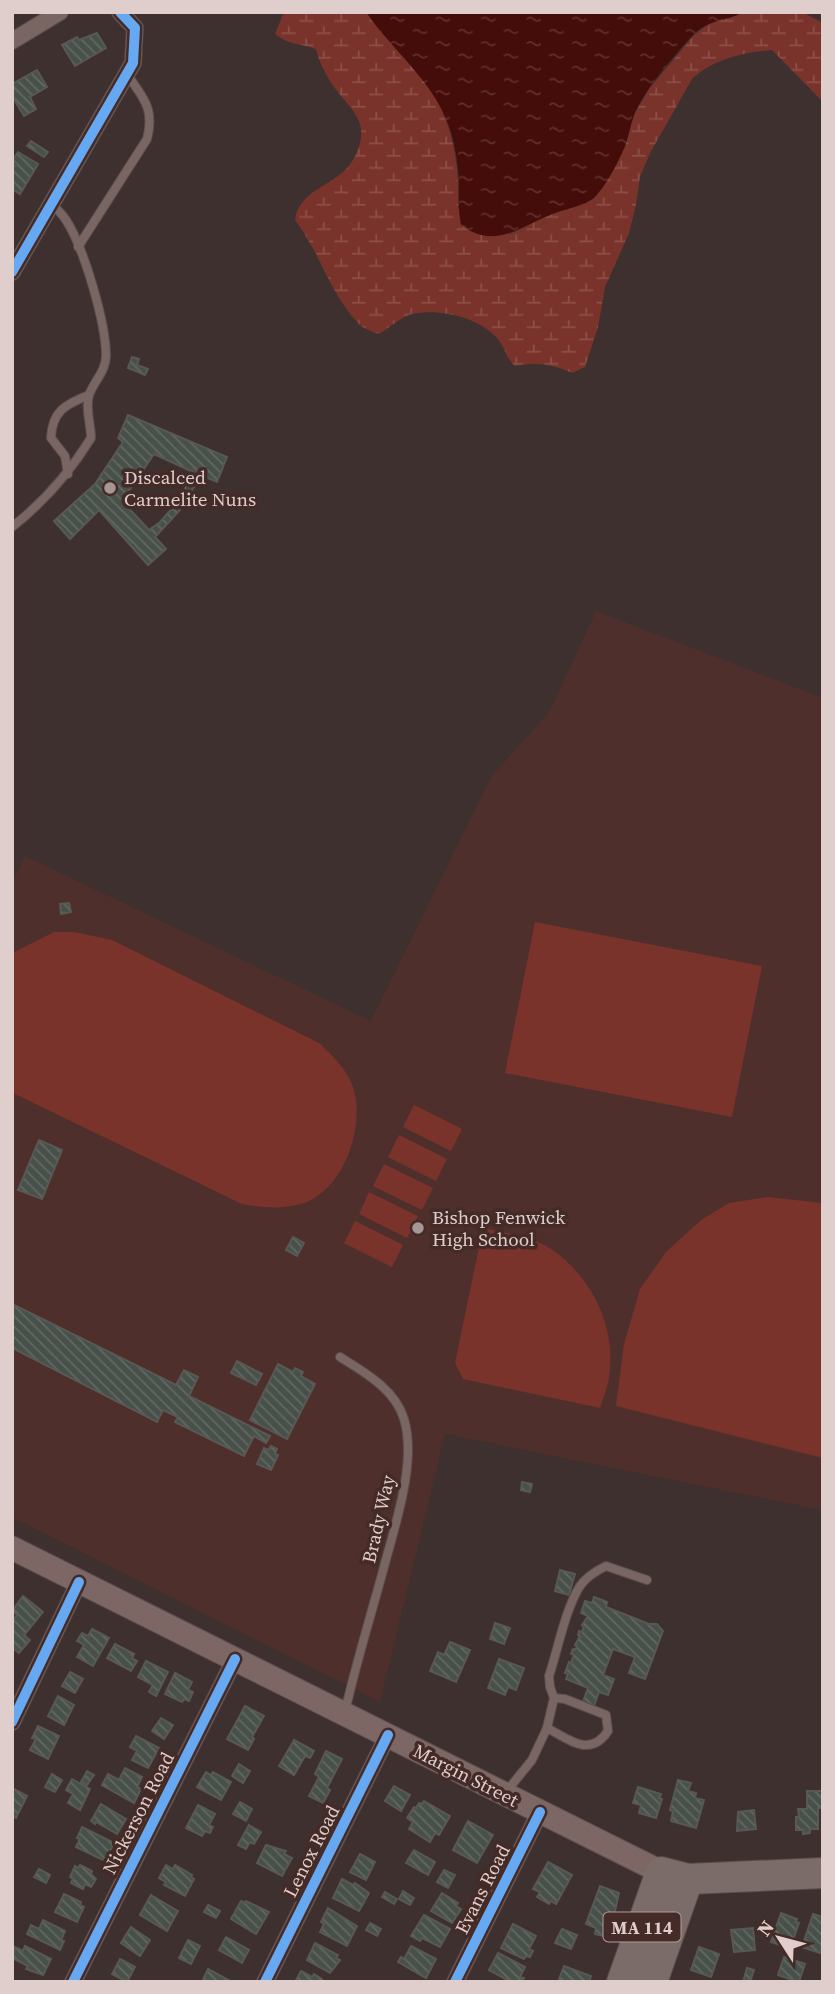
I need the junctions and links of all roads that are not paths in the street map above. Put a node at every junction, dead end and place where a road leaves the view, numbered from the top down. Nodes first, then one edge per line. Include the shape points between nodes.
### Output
1 (60, 12) edge
2 (120, 12) edge
3 (12, 41) edge
4 (127, 74) junction
5 (52, 204) junction
6 (78, 247) junction
7 (12, 272) edge
8 (89, 395) junction
9 (68, 474) junction
10 (12, 527) edge
11 (340, 1357) dead end
12 (12, 1548) edge
13 (647, 1580) dead end
14 (79, 1582) junction
15 (235, 1659) junction
16 (554, 1698) junction
17 (345, 1713) junction
18 (12, 1722) edge
19 (547, 1728) junction
20 (388, 1735) junction
21 (504, 1794) junction
22 (540, 1812) junction
23 (823, 1873) edge
24 (675, 1875) junction
25 (73, 1982) edge
26 (265, 1982) edge
27 (455, 1982) edge
28 (622, 1982) edge
29 (652, 1982) edge

1 - 3 street
2 - 4 street via 135,28 133,63
4 - 5 street
4 - 6 lane via 147,104 147,139
5 - 6 lane via 67,221
5 - 7 street
6 - 8 lane via 98,309 106,354 105,366
8 - 9 lane via 92,438
8 - 9 lane via 64,408 51,425 51,438 65,456
9 - 10 lane
11 - 17 lane, Brady Way via 395,1400 407,1439 405,1488
12 - 14 main road, Margin Street
13 - 16 lane via 606,1566 580,1585 549,1676
14 - 15 main road, Margin Street
14 - 18 street
15 - 17 main road, Margin Street
15 - 25 street, Nickerson Road
16 - 19 lane
16 - 19 lane via 606,1715 608,1731 601,1742 590,1746
17 - 20 main road, Margin Street
19 - 21 lane via 532,1760
20 - 21 main road, Margin Street
20 - 26 street, Lenox Road
21 - 22 main road, Margin Street
22 - 24 main road, Margin Street
22 - 27 street, Evans Road
23 - 24 highway, Margin Street
24 - 28 highway, MA 114
24 - 29 highway, MA 114

